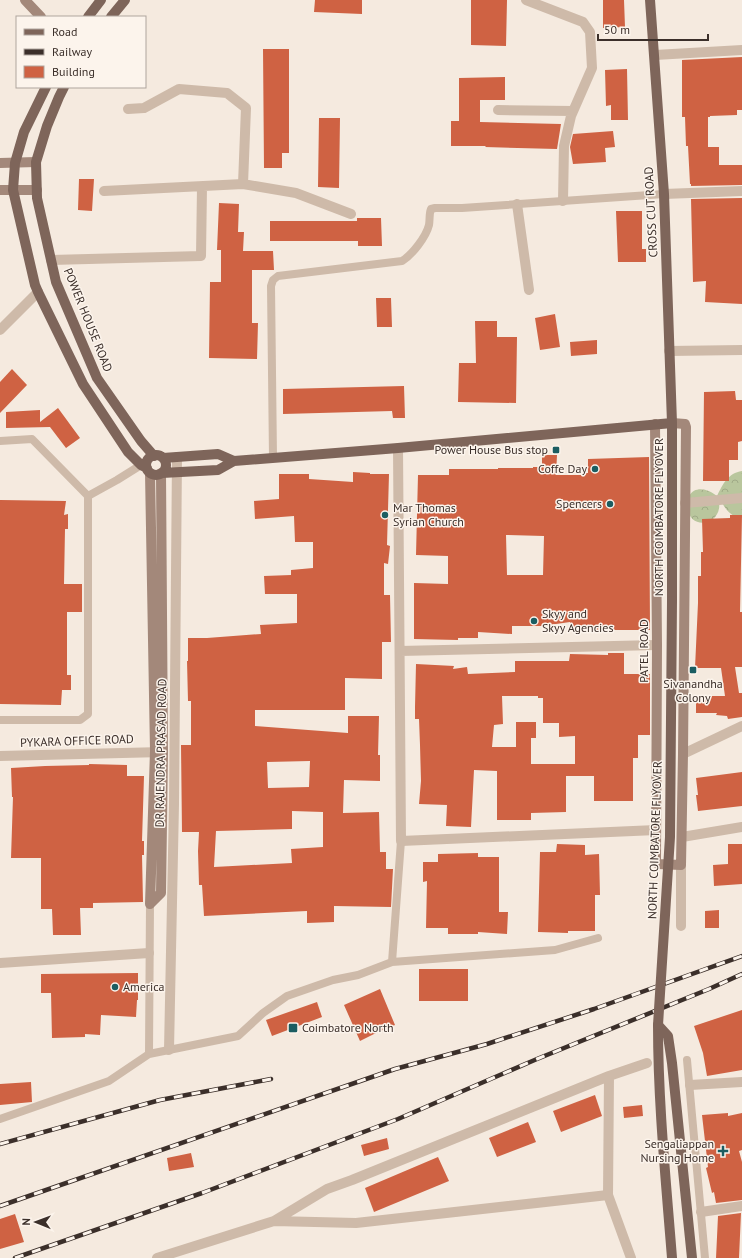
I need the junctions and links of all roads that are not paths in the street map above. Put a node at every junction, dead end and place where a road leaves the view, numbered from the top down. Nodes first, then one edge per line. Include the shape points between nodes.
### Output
1 (25, 0) edge
2 (101, 0) edge
3 (125, 0) edge
4 (526, 0) edge
5 (650, 0) edge
6 (40, 16) edge
7 (89, 16) edge
8 (112, 16) edge
9 (742, 50) edge
10 (655, 55) junction
11 (46, 88) edge
12 (64, 88) edge
13 (128, 109) dead end
14 (498, 110) dead end
15 (573, 111) junction
16 (36, 162) junction
17 (0, 163) edge
18 (15, 163) junction
19 (243, 184) junction
20 (202, 187) junction
21 (0, 190) edge
22 (13, 190) junction
23 (37, 190) junction
24 (104, 191) dead end
25 (742, 191) edge
26 (664, 194) junction
27 (563, 201) junction
28 (517, 204) junction
29 (351, 214) dead end
30 (51, 260) junction
31 (529, 290) dead end
32 (38, 292) junction
33 (0, 330) edge
34 (742, 350) edge
35 (669, 351) junction
36 (672, 423) junction
37 (655, 424) junction
38 (0, 441) edge
39 (398, 448) junction
40 (158, 457) junction
41 (177, 457) junction
42 (273, 458) junction
43 (234, 461) junction
44 (146, 469) junction
45 (177, 472) junction
46 (162, 473) junction
47 (88, 496) junction
48 (742, 498) edge
49 (685, 502) junction
50 (157, 565) junction
51 (657, 645) junction
52 (400, 651) junction
53 (0, 720) edge
54 (742, 726) edge
55 (159, 752) junction
56 (683, 754) junction
57 (0, 756) edge
58 (742, 827) edge
59 (656, 830) junction
60 (682, 837) junction
61 (401, 841) junction
62 (681, 865) junction
63 (150, 904) joint
64 (681, 926) dead end
65 (598, 938) dead end
66 (149, 953) junction
67 (0, 962) edge
68 (392, 962) junction
69 (658, 1025) junction
70 (169, 1050) junction
71 (149, 1054) junction
72 (687, 1060) dead end
73 (647, 1063) dead end
74 (609, 1076) junction
75 (742, 1082) edge
76 (690, 1085) junction
77 (0, 1119) edge
78 (608, 1195) junction
79 (742, 1206) edge
80 (701, 1212) junction
81 (274, 1221) junction
82 (157, 1258) edge
83 (631, 1258) edge
84 (672, 1258) edge
85 (692, 1258) edge
86 (706, 1258) edge

1 - 6 street
2 - 7 main road
3 - 8 main road
4 - 15 street via 583,22 590,32 592,68
5 - 10 main road, CROSS CUT ROAD
9 - 10 street
10 - 26 main road, CROSS CUT ROAD
11 - 18 main road via 24,132
12 - 16 main road, POWER HOUSE ROAD via 47,126
13 - 19 street via 144,108 179,89 227,93 246,108
14 - 15 street
15 - 27 street via 564,146
16 - 18 street
16 - 23 main road, POWER HOUSE ROAD
17 - 18 street
18 - 22 main road
19 - 20 street
19 - 29 street via 296,193
20 - 24 street
20 - 30 street via 201,256
21 - 22 street
22 - 23 street
22 - 32 main road
23 - 30 main road, POWER HOUSE ROAD
25 - 26 street
26 - 27 lane
26 - 35 main road, CROSS CUT ROAD
27 - 28 lane
28 - 31 street
28 - 42 lane via 435,208 430,212 428,226 416,248 402,261 278,276 273,280 270,291
30 - 40 main road, POWER HOUSE ROAD via 56,282 97,378 141,441
32 - 33 street
32 - 44 main road via 83,384 128,452
34 - 35 street
35 - 36 main road, CROSS CUT ROAD
36 - 37 main road
36 - 49 street via 682,423 686,426
36 - 69 main road, NORTH COIMBATORE FLYOVER, bridge via 670,837
37 - 39 main road
37 - 51 street, PATEL ROAD
38 - 47 lane via 32,439
39 - 42 main road
39 - 52 street
40 - 41 main road
40 - 44 main road via 147,462
40 - 46 main road via 166,464
41 - 43 main road via 218,454
41 - 45 street, DR RAJENDRA PRASAD ROAD
42 - 43 main road
43 - 45 main road via 218,470
44 - 46 main road via 157,475
44 - 47 lane
44 - 50 street
45 - 46 main road
45 - 70 street, DR RAJENDRA PRASAD ROAD
46 - 50 street
47 - 53 lane via 88,714 80,720
48 - 49 street
49 - 56 street
50 - 55 street
51 - 52 street
51 - 59 street, PATEL ROAD
52 - 61 street
54 - 56 street
55 - 57 street, PYKARA OFFICE ROAD
55 - 63 street
56 - 60 street
58 - 60 street
59 - 61 street
59 - 62 street, PATEL ROAD via 656,863
60 - 62 street
61 - 68 lane
62 - 64 street
63 - 66 lane
65 - 68 lane via 555,950
66 - 67 street
66 - 71 lane
68 - 70 lane via 287,996 263,1013 238,1036
69 - 84 main road, NORTH COIMBATORE FLYOVER via 658,1061
69 - 85 main road via 668,1036 672,1063
70 - 71 lane
71 - 77 lane via 109,1081
72 - 76 lane
73 - 74 street
74 - 78 street
74 - 81 street via 327,1188
75 - 76 street
76 - 80 lane
78 - 81 street via 356,1223
78 - 83 street
79 - 80 street
80 - 86 lane
81 - 82 street

